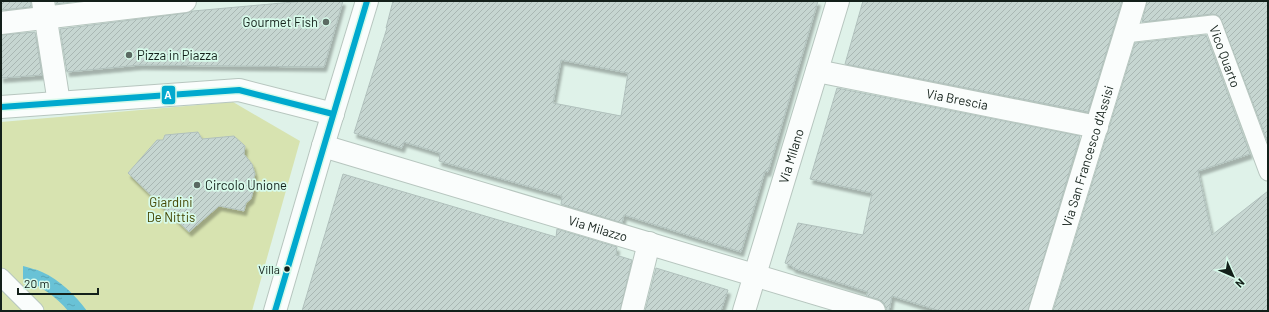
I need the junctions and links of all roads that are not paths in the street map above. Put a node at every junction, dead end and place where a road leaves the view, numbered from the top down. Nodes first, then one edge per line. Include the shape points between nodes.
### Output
1 (185, 1) edge
2 (367, 1) edge
3 (838, 1) edge
4 (1135, 1) edge
5 (45, 9) edge
6 (1, 23) edge
7 (1125, 34) junction
8 (817, 71) junction
9 (59, 103) junction
10 (1, 107) edge
11 (334, 114) junction
12 (1097, 127) junction
13 (323, 146) junction
14 (1268, 172) edge
15 (649, 243) junction
16 (755, 274) junction
17 (1, 277) edge
18 (35, 311) edge
19 (274, 311) edge
20 (632, 311) edge
21 (744, 311) edge
22 (874, 311) edge
23 (1040, 311) edge

1 - 5 street
2 - 11 street
3 - 8 street, Via Milano
4 - 7 street, Via San Francesco d'Assisi
5 - 6 street
5 - 9 street
7 - 12 street, Via San Francesco d'Assisi
7 - 14 street, Vico Quarto via 1213,24
8 - 12 street, Via Brescia
8 - 16 street, Via Milano
9 - 10 street
9 - 11 street via 240,90
11 - 13 street
12 - 23 street, Via San Francesco d'Assisi
13 - 15 street, Via Milazzo
13 - 19 street
15 - 16 street, Via Milazzo
15 - 20 street
16 - 21 street, Via Milano
16 - 22 street, Via Milazzo
17 - 18 street

